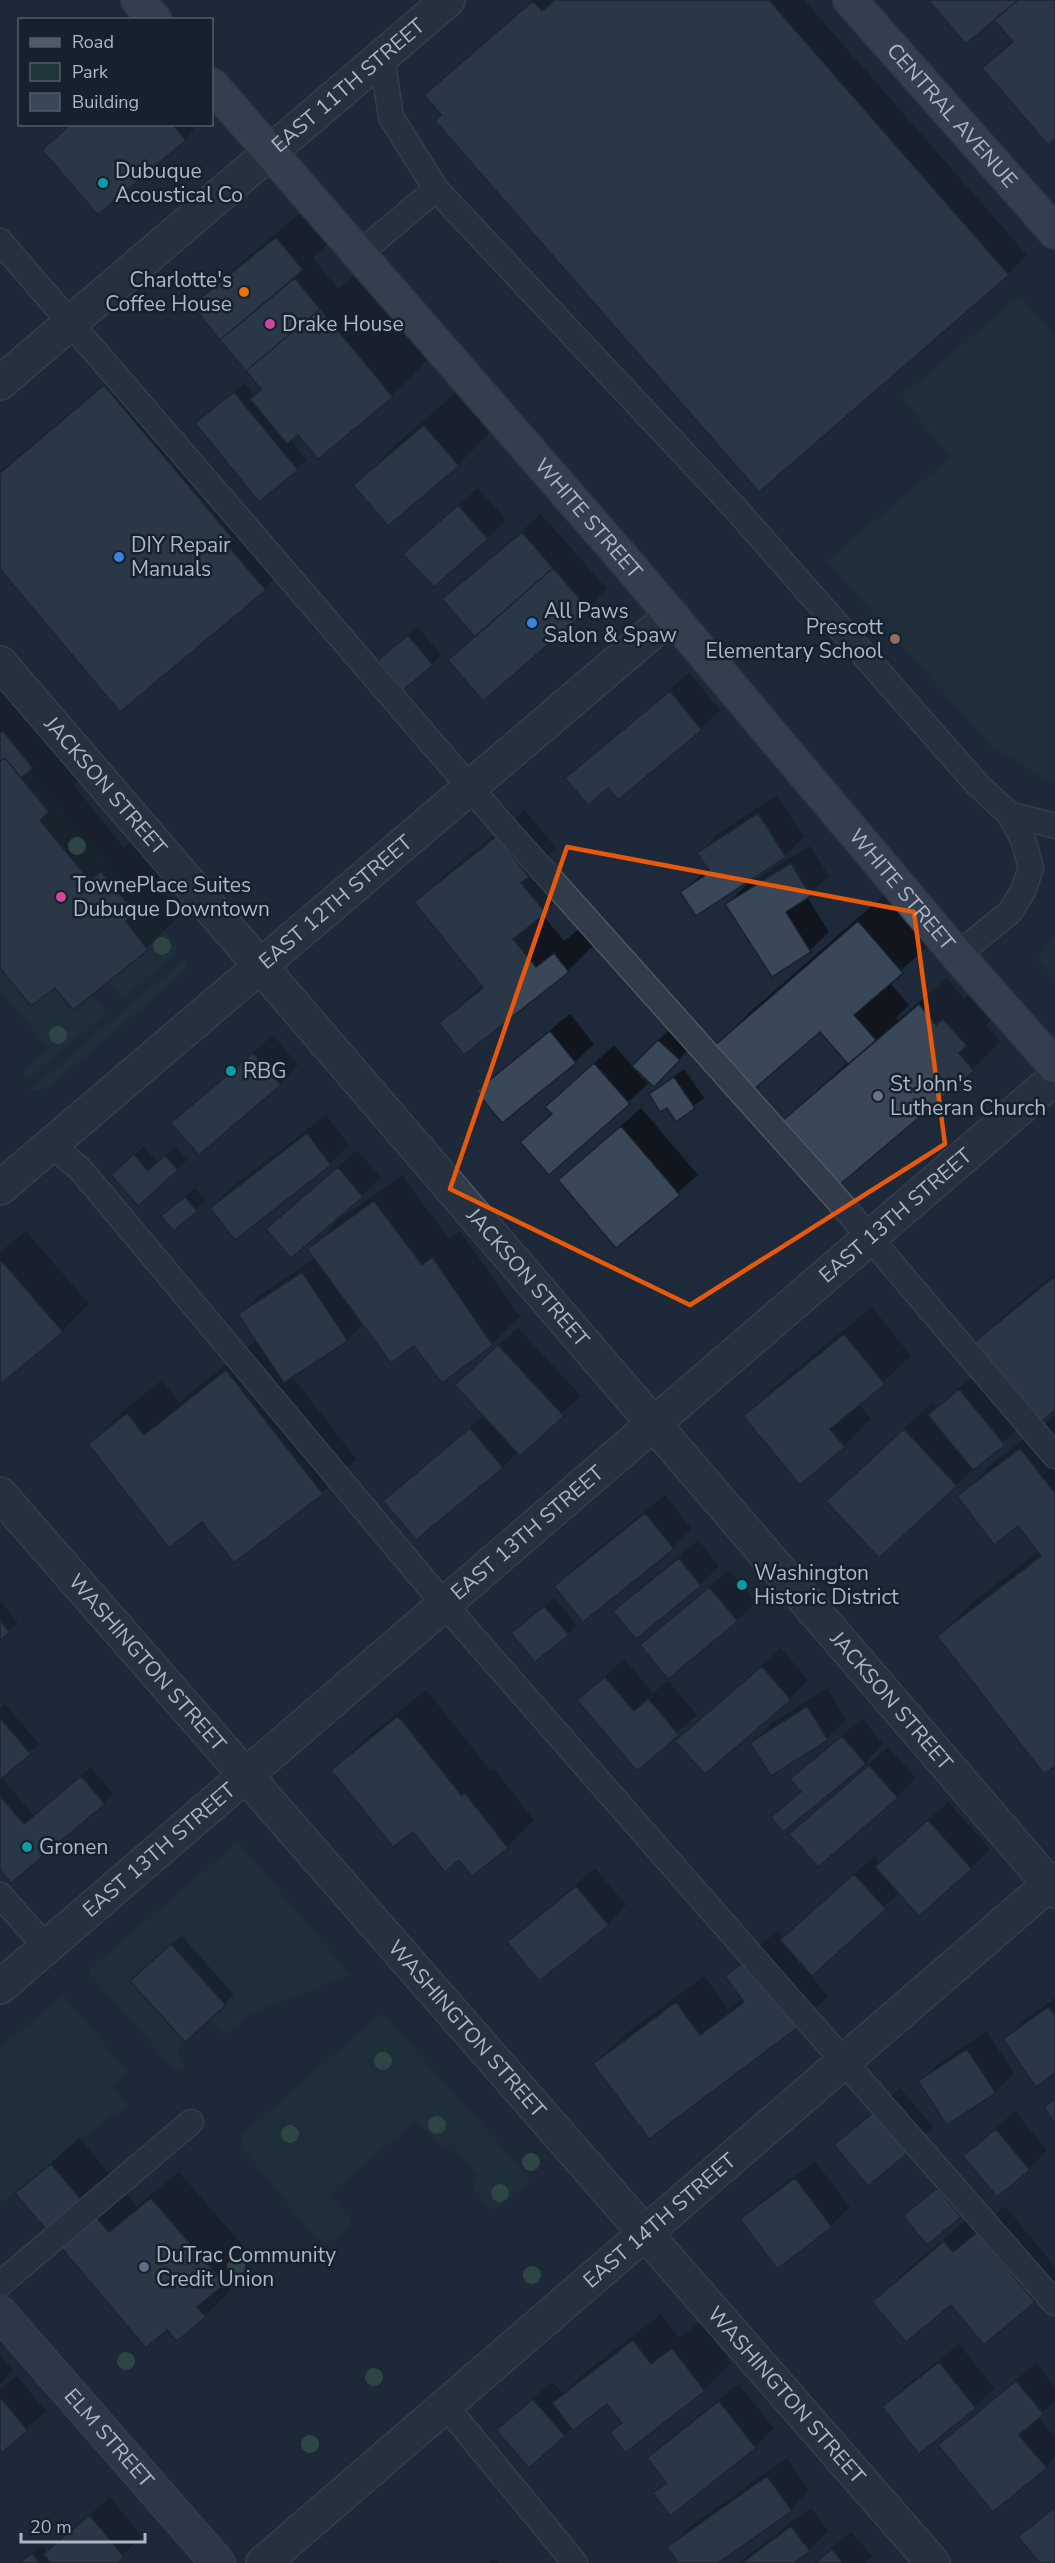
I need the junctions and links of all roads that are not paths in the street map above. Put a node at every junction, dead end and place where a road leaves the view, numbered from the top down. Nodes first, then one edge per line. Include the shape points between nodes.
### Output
1 (138, 0) edge
2 (448, 0) edge
3 (850, 0) edge
4 (153, 18) edge
5 (382, 57) junction
6 (213, 86) edge
7 (271, 152) junction
8 (436, 189) junction
9 (1055, 232) edge
10 (0, 241) edge
11 (359, 254) junction
12 (71, 322) junction
13 (0, 383) edge
14 (672, 615) junction
15 (0, 663) edge
16 (471, 787) junction
17 (1009, 814) junction
18 (1055, 826) edge
19 (957, 955) junction
20 (261, 966) junction
21 (1055, 1065) edge
22 (1055, 1078) edge
23 (51, 1144) junction
24 (0, 1188) edge
25 (870, 1238) junction
26 (655, 1423) junction
27 (1055, 1456) edge
28 (0, 1494) edge
29 (444, 1604) junction
30 (245, 1775) junction
31 (1053, 1885) edge
32 (0, 1895) edge
33 (46, 1947) junction
34 (0, 1986) edge
35 (845, 2060) junction
36 (191, 2122) dead end
37 (645, 2233) junction
38 (0, 2284) edge
39 (1055, 2303) edge
40 (0, 2313) edge
41 (445, 2405) junction
42 (218, 2563) edge
43 (262, 2563) edge
44 (575, 2563) edge
45 (933, 2563) edge

1 - 4 main road
2 - 5 street, EAST 11TH STREET
3 - 9 main road, CENTRAL AVENUE
5 - 7 street, EAST 11TH STREET
5 - 8 lane via 391,117
6 - 7 main road, WHITE STREET
7 - 11 main road, WHITE STREET
7 - 12 street, EAST 11TH STREET
8 - 11 lane
8 - 17 lane via 735,508 977,784
10 - 12 lane
11 - 14 main road, WHITE STREET
12 - 13 street, EAST 11TH STREET
12 - 16 lane
14 - 16 street, EAST 12TH STREET
14 - 19 main road, WHITE STREET
15 - 20 street, JACKSON STREET
16 - 20 street, EAST 12TH STREET
16 - 25 lane
17 - 18 lane
17 - 19 lane via 1023,839 1031,868 1023,891 1010,912
19 - 21 main road, WHITE STREET
20 - 23 street, EAST 12TH STREET
20 - 26 street, JACKSON STREET
22 - 25 street, EAST 13TH STREET
23 - 24 street, EAST 12TH STREET
23 - 29 lane via 81,1170
25 - 26 street, EAST 13TH STREET
25 - 27 lane
26 - 29 street, EAST 13TH STREET
26 - 31 street, JACKSON STREET
28 - 30 street, WASHINGTON STREET
29 - 30 street, EAST 13TH STREET
29 - 35 lane
30 - 33 street, EAST 13TH STREET
30 - 37 street, WASHINGTON STREET
31 - 35 street, EAST 14TH STREET
32 - 33 lane
33 - 34 street, EAST 13TH STREET
35 - 37 street, EAST 14TH STREET
35 - 39 lane
36 - 38 lane
37 - 41 street, EAST 14TH STREET
37 - 45 street, WASHINGTON STREET
40 - 42 main road, ELM STREET
41 - 43 street, EAST 14TH STREET
41 - 44 lane

